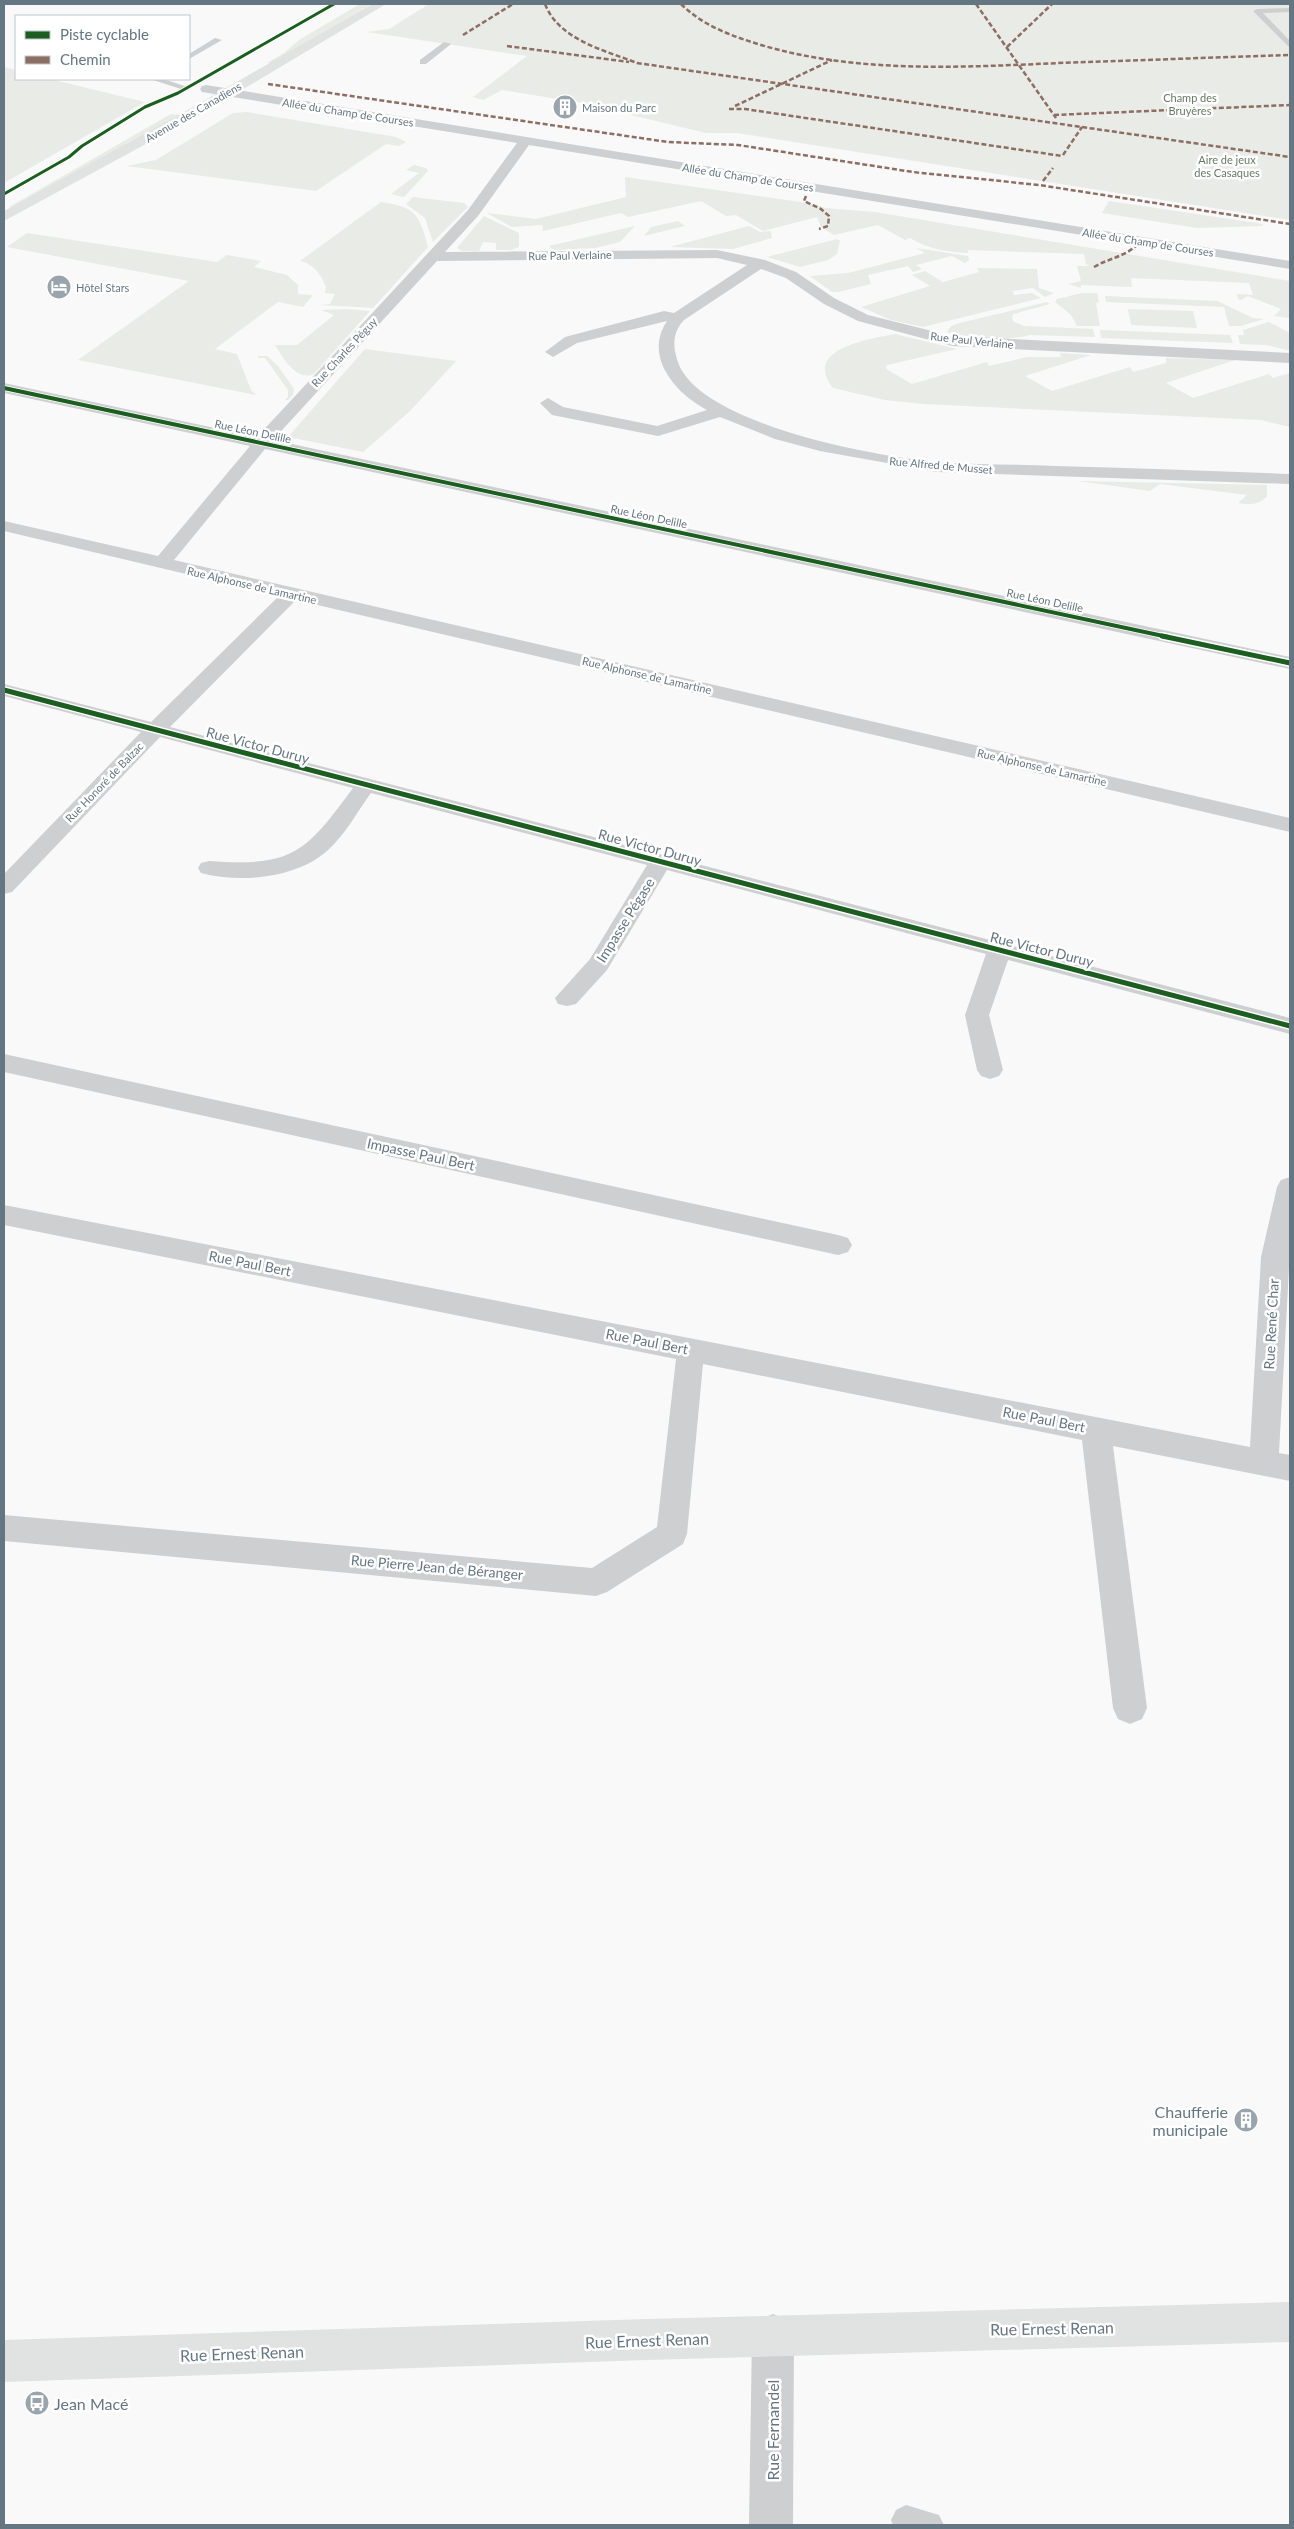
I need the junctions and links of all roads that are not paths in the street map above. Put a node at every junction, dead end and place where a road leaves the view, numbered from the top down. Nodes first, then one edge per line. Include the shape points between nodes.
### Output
1 (380, 4) edge
2 (346, 8) dead end
3 (1290, 10) edge
4 (218, 40) dead end
5 (447, 44) dead end
6 (1290, 46) edge
7 (190, 57) edge
8 (423, 62) dead end
9 (158, 80) edge
10 (187, 88) dead end
11 (206, 89) junction
12 (227, 93) junction
13 (159, 116) dead end
14 (133, 130) dead end
15 (525, 141) junction
16 (4, 202) edge
17 (4, 217) edge
18 (431, 257) junction
19 (760, 263) junction
20 (1290, 265) edge
21 (678, 318) junction
22 (553, 352) dead end
23 (1290, 358) edge
24 (4, 388) edge
25 (548, 403) dead end
26 (722, 411) junction
27 (261, 443) junction
28 (1290, 479) edge
29 (4, 526) edge
30 (162, 563) junction
31 (291, 594) junction
32 (1290, 663) edge
33 (4, 690) edge
34 (154, 731) junction
35 (365, 786) junction
36 (1290, 825) edge
37 (660, 863) junction
38 (12, 866) edge
39 (209, 868) dead end
40 (4, 887) edge
41 (999, 951) junction
42 (567, 998) dead end
43 (1290, 1026) edge
44 (4, 1063) edge
45 (990, 1070) dead end
46 (1290, 1187) edge
47 (4, 1215) edge
48 (838, 1245) dead end
49 (692, 1349) junction
50 (1096, 1429) junction
51 (1277, 1465) edge
52 (4, 1528) edge
53 (1130, 1708) dead end
54 (1290, 2322) edge
55 (773, 2335) junction
56 (4, 2361) edge
57 (771, 2525) edge

1 - 12 main road, Avenue des Canadiens
2 - 11 main road, Avenue des Canadiens
3 - 6 lane via 1257,11
4 - 7 lane
5 - 8 lane
9 - 10 lane
11 - 12 street, Allée du Champ de Courses
11 - 13 main road, Avenue des Canadiens
12 - 15 street, Allée du Champ de Courses
12 - 17 main road, Avenue des Canadiens
14 - 16 main road, Avenue des Canadiens
15 - 18 street, Rue Charles Péguy via 478,207
15 - 20 street, Allée du Champ de Courses
18 - 19 street, Rue Paul Verlaine via 697,253
18 - 27 street, Rue Charles Péguy
19 - 21 street, Rue Alfred de Musset
19 - 23 street, Rue Paul Verlaine via 792,275 829,301 863,318 942,339
21 - 22 street via 664,316 571,340
21 - 26 street, Rue Alfred de Musset via 665,342 667,359 675,378 692,395
24 - 27 street, Rue Léon Delille
25 - 26 street via 558,411 658,431
26 - 28 street, Rue Alfred de Musset via 802,442 886,461 937,468
27 - 30 street, Rue Charles Péguy
27 - 32 street, Rue Léon Delille
29 - 30 street, Rue Alphonse de Lamartine
30 - 31 street, Rue Alphonse de Lamartine
31 - 34 street, Rue Honoré de Balzac
31 - 36 street, Rue Alphonse de Lamartine
33 - 34 street, Rue Victor Duruy
34 - 35 street, Rue Victor Duruy
34 - 38 street, Rue Honoré de Balzac
35 - 37 street, Rue Victor Duruy
35 - 39 street via 318,848 300,858 282,866 252,872
37 - 41 street, Rue Victor Duruy
37 - 42 street, Impasse Pégase via 599,964
38 - 40 street, Rue Honoré de Balzac
41 - 43 street, Rue Victor Duruy
41 - 45 street via 977,1015
44 - 48 street, Impasse Paul Bert
46 - 51 street, Rue René Char via 1275,1256
47 - 49 street, Rue Paul Bert
49 - 50 street, Rue Paul Bert
49 - 52 street, Rue Pierre Jean de Béranger via 686,1374 672,1534 596,1582
50 - 51 street, Rue Paul Bert
50 - 53 street
54 - 55 main road, Rue Ernest Renan
55 - 56 main road, Rue Ernest Renan
55 - 57 street, Rue Fernandel

